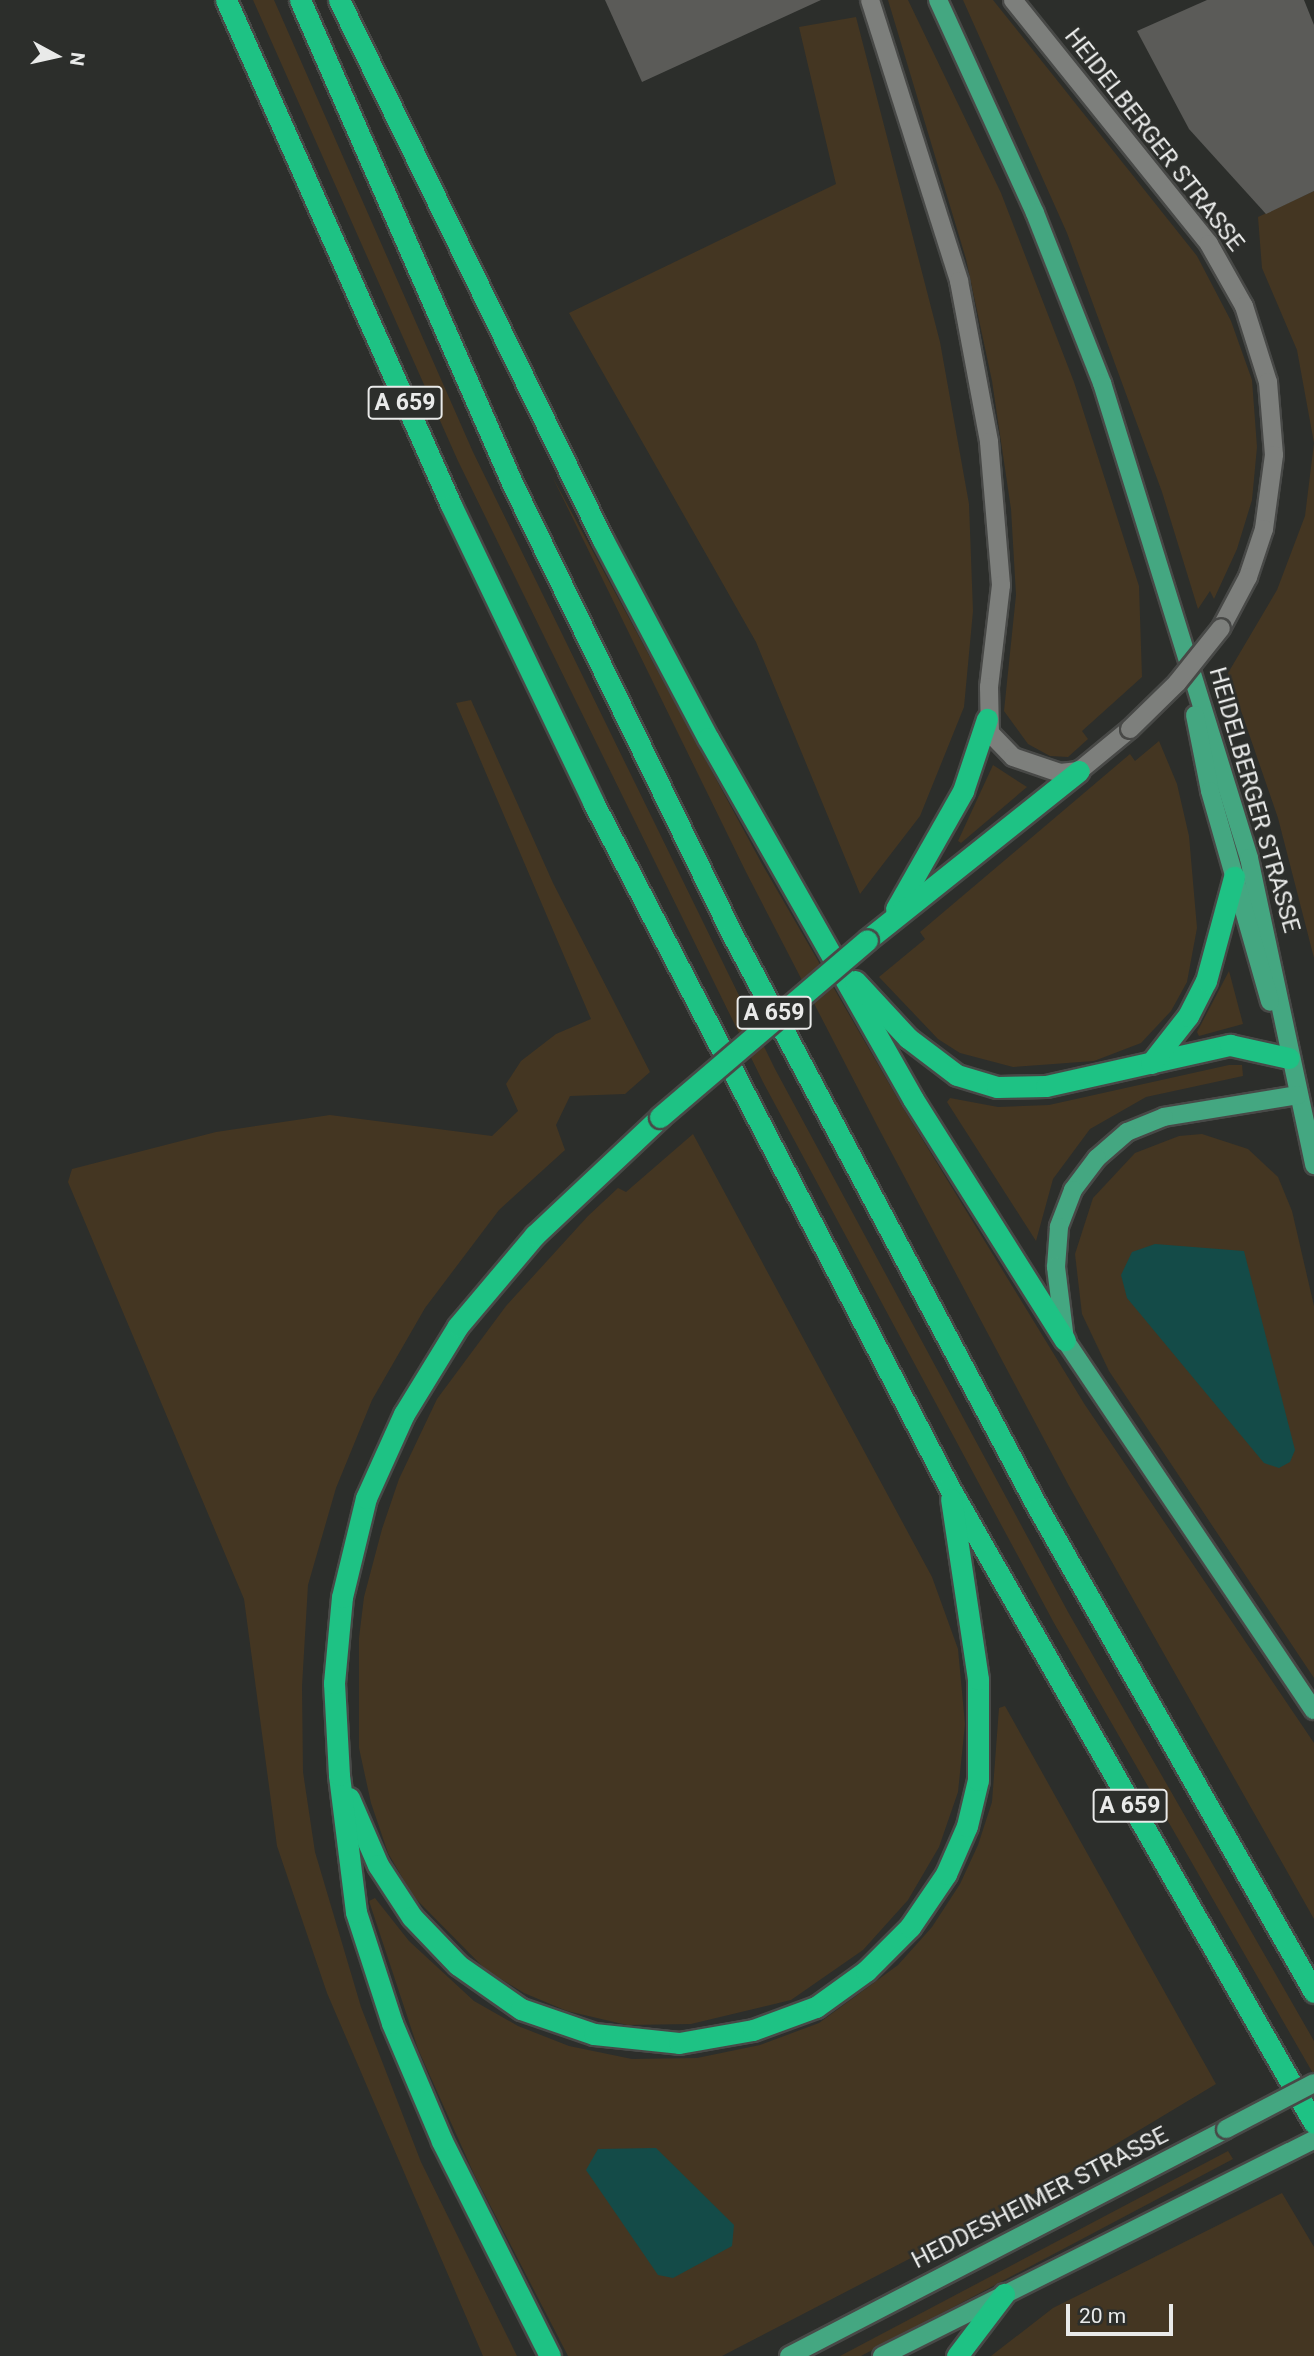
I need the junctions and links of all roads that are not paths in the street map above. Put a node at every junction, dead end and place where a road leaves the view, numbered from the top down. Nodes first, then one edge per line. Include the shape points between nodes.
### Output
1 (226, 0) edge
2 (300, 0) edge
3 (339, 0) edge
4 (870, 0) edge
5 (933, 0) edge
6 (938, 0) edge
7 (1013, 0) edge
8 (945, 18) junction
9 (1170, 598) junction
10 (987, 719) junction
11 (1079, 771) junction
12 (1234, 877) junction
13 (889, 921) junction
14 (830, 954) junction
15 (1289, 1058) junction
16 (1151, 1063) junction
17 (1298, 1095) junction
18 (1314, 1165) edge
19 (1065, 1340) junction
20 (949, 1487) junction
21 (1314, 1710) edge
22 (339, 1775) junction
23 (1314, 1992) edge
24 (1314, 2083) edge
25 (1314, 2123) edge
26 (1314, 2140) edge
27 (1004, 2294) junction
28 (550, 2356) edge
29 (789, 2356) edge
30 (882, 2356) edge
31 (957, 2356) edge

1 - 20 highway, A 659 via 451,505 593,802
2 - 23 highway, A 659 via 513,485 732,934 1038,1508
3 - 14 highway via 603,540
4 - 10 street via 959,281 989,442 1001,585
5 - 8 main road
6 - 8 main road
7 - 11 street, HEIDELBERGER STRASSE, bridge via 1209,244 1244,306 1268,382 1274,455 1264,529 1236,601 1221,628 1177,683
8 - 9 main road, HEIDELBERGER STRASSE via 1035,213 1102,383
9 - 12 main road, HEIDELBERGER STRASSE via 1210,791
9 - 15 main road, HEIDELBERGER STRASSE via 1249,859
10 - 11 street via 990,733 1013,757 1046,771
10 - 13 highway via 963,791
11 - 13 highway
12 - 15 main road, HEIDELBERGER STRASSE
12 - 16 highway via 1206,981 1188,1016
13 - 22 highway, bridge via 660,1117 535,1235 458,1326 404,1414 366,1498 342,1597 334,1683
14 - 16 highway via 908,1038 957,1075 997,1087 1046,1086
14 - 19 highway via 913,1099
15 - 16 highway via 1230,1045
15 - 17 main road, HEIDELBERGER STRASSE
17 - 18 main road, HEIDELBERGER STRASSE
17 - 19 main road via 1164,1116 1127,1132 1097,1158 1073,1190 1059,1227 1056,1267
19 - 21 main road
20 - 22 highway via 978,1679 978,1780 970,1815 946,1874 910,1927 866,1971 816,2007 753,2030 679,2043 594,2034 522,2009 458,1965 412,1917 378,1865
20 - 25 highway, A 659
22 - 28 highway via 356,1912 392,2023 442,2141
24 - 29 main road, HEDDESHEIMER STRASSE, bridge
26 - 27 main road
27 - 30 main road
27 - 31 highway

